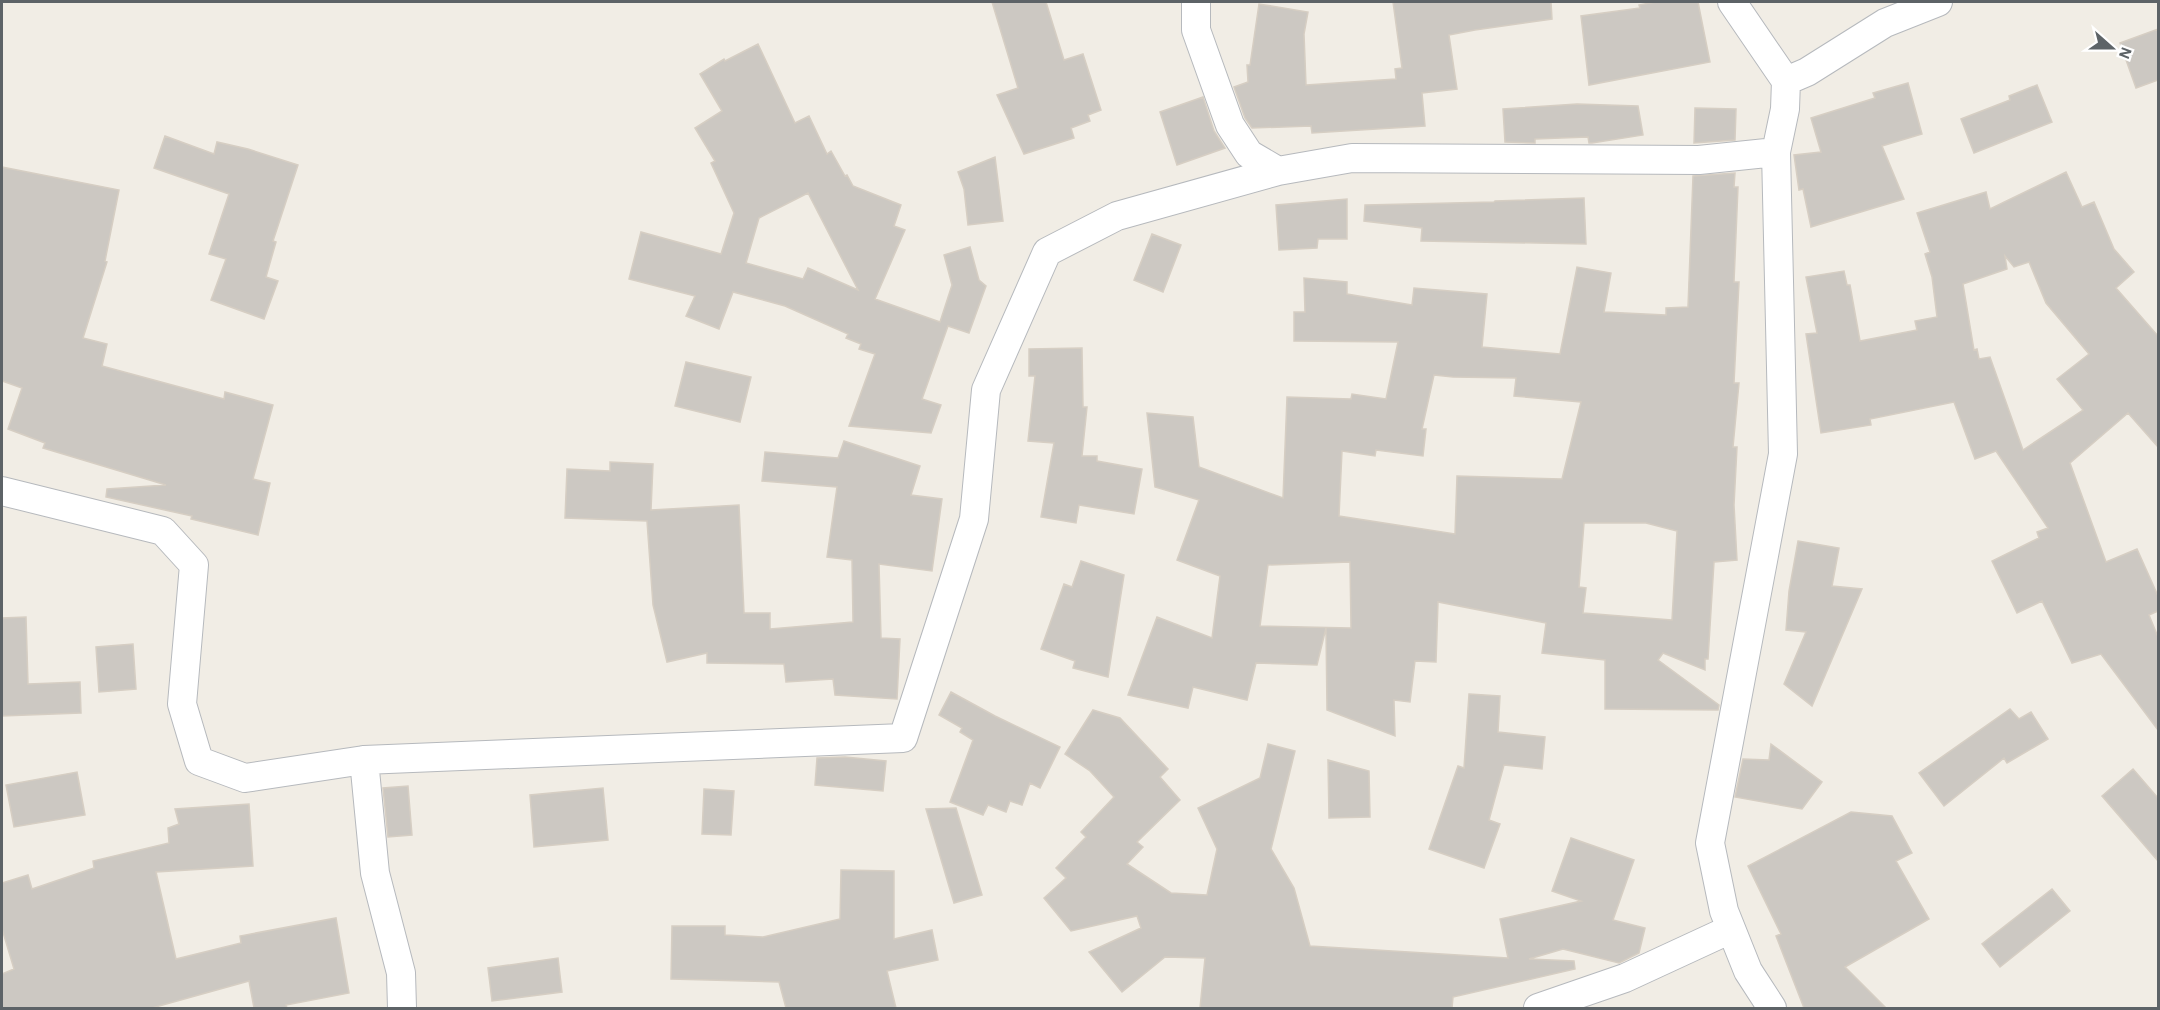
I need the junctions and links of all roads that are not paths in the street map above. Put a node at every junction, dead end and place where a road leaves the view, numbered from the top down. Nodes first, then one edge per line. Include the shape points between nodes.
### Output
1 (1196, 2) edge
2 (1731, 2) edge
3 (1938, 2) edge
4 (1786, 81) junction
5 (1776, 152) junction
6 (1278, 171) junction
7 (2, 491) edge
8 (364, 760) junction
9 (1731, 929) junction
10 (402, 1008) edge
11 (1538, 1008) edge
12 (1772, 1008) edge

1 - 6 street via 1196,30 1230,125 1249,154
2 - 4 street
3 - 4 street via 1885,23
4 - 5 street
5 - 6 street via 1699,160 1352,158
5 - 9 street via 1783,454 1710,843
6 - 8 street via 1117,216 1047,252 986,390 974,519 903,738
7 - 8 street via 163,531 194,565 182,704 199,761 245,778
8 - 10 street via 375,873 401,973
9 - 11 street via 1625,978
9 - 12 street via 1748,971

